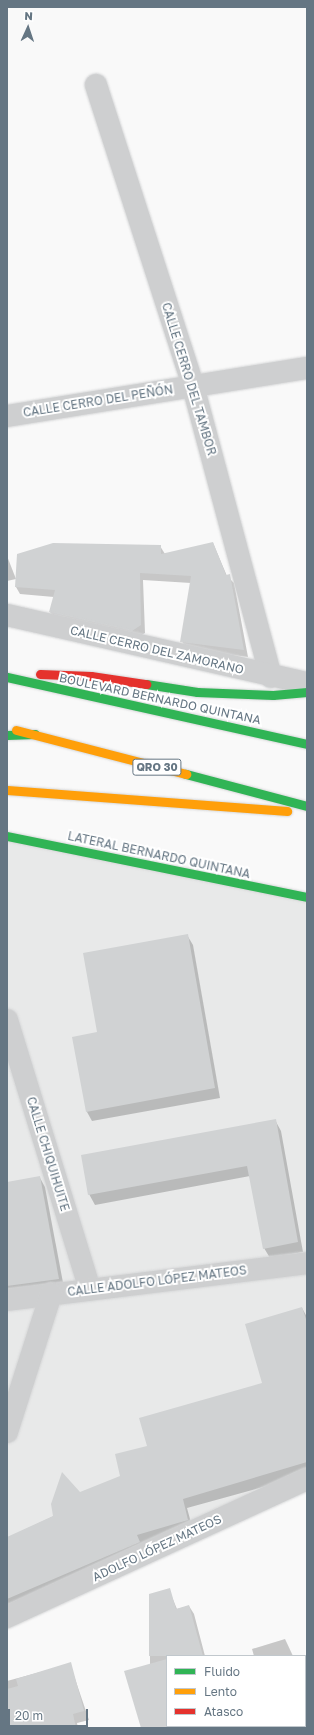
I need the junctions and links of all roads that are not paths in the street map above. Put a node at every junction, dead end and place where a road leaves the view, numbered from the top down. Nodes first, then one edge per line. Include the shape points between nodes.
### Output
1 (96, 85) dead end
2 (307, 368) edge
3 (193, 386) junction
4 (7, 416) edge
5 (7, 615) edge
6 (7, 673) edge
7 (7, 677) edge
8 (271, 677) junction
9 (307, 683) edge
10 (307, 692) edge
11 (7, 728) edge
12 (35, 734) junction
13 (7, 735) edge
14 (307, 744) edge
15 (7, 790) edge
16 (307, 806) edge
17 (307, 812) edge
18 (7, 836) edge
19 (307, 897) edge
20 (7, 1020) edge
21 (307, 1263) edge
22 (90, 1289) junction
23 (51, 1294) junction
24 (7, 1300) edge
25 (7, 1432) edge
26 (307, 1479) edge
27 (7, 1616) edge

1 - 3 street, CALLE CERRO DEL TAMBOR
2 - 3 street, CALLE CERRO DEL PEÑÓN
3 - 4 street, CALLE CERRO DEL PEÑÓN
3 - 8 street, CALLE CERRO DEL TAMBOR
5 - 8 street, CALLE CERRO DEL ZAMORANO
6 - 10 main road via 91,676 196,692 273,695
7 - 14 main road, BOULEVARD BERNARDO QUINTANA
8 - 9 street, CALLE CERRO DEL ZAMORANO
11 - 12 main road, QRO 30
12 - 13 main road
12 - 16 main road, QRO 30
15 - 17 main road
18 - 19 main road, LATERAL BERNARDO QUINTANA
20 - 22 street, CALLE CHIQUIHUITE
21 - 22 street, CALLE ADOLFO LÓPEZ MATEOS
22 - 23 street, CALLE ADOLFO LÓPEZ MATEOS
23 - 24 street, CALLE ADOLFO LÓPEZ MATEOS
23 - 25 street
26 - 27 street, ADOLFO LÓPEZ MATEOS

